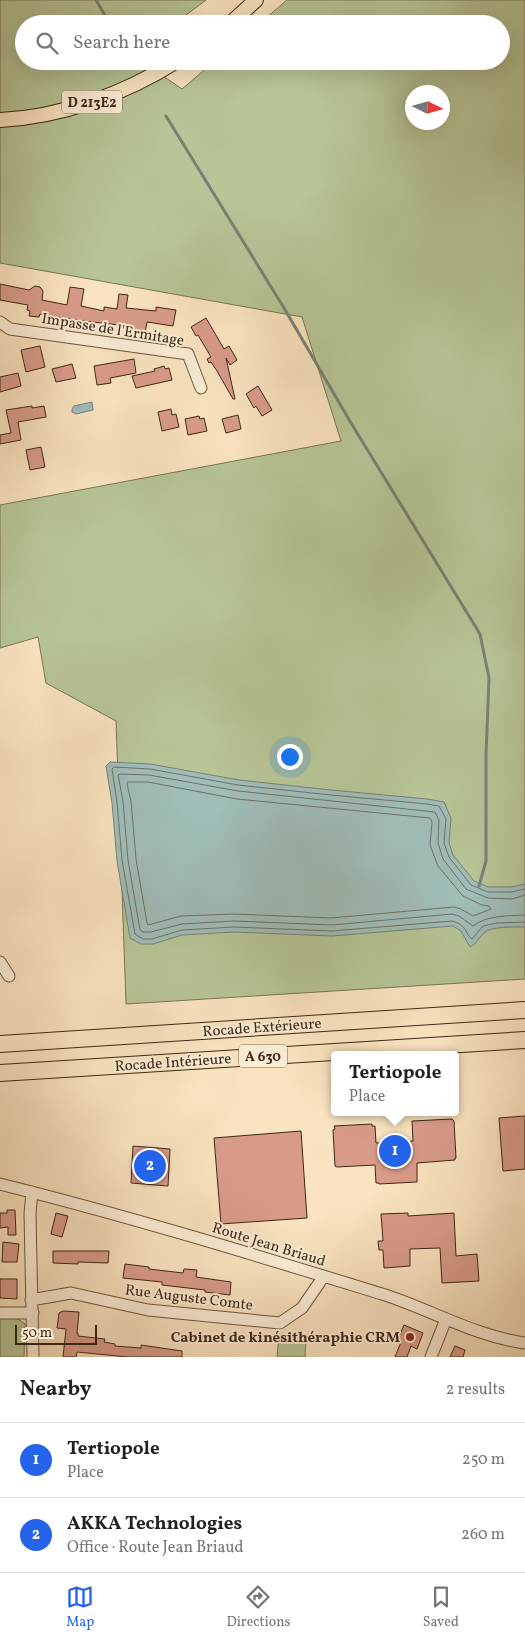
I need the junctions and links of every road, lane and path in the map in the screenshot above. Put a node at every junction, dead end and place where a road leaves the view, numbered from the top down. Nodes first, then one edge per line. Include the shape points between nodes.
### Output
1 (256, 0) edge
2 (240, 15) edge
3 (160, 70) edge
4 (0, 120) edge
5 (0, 322) edge
6 (201, 388) dead end
7 (0, 962) edge
8 (9, 976) dead end
9 (525, 1010) edge
10 (525, 1040) edge
11 (1, 1044) edge
12 (350, 1051) edge
13 (331, 1052) edge
14 (0, 1073) edge
15 (0, 1184) edge
16 (32, 1192) junction
17 (324, 1276) junction
18 (31, 1300) junction
19 (33, 1313) junction
20 (0, 1314) edge
21 (446, 1319) junction
22 (525, 1343) edge
23 (33, 1357) edge
24 (431, 1357) edge

1 - 2 main road
3 - 4 main road, D 213E2 via 100,100 36,116
5 - 6 street, Impasse de l'Ermitage via 10,329 188,354
7 - 8 street
9 - 11 highway, Rocade Extérieure / A 630
10 - 12 highway, Rocade Intérieure / A 630
13 - 14 highway, Rocade Intérieure / A 630
15 - 16 street, Route Jean Briaud
16 - 17 street, Route Jean Briaud
16 - 18 street
17 - 18 street, Rue Auguste Comte via 302,1308 280,1323 148,1310 71,1292
17 - 21 street, Route Jean Briaud via 386,1295
18 - 19 street
19 - 20 street
19 - 23 street
21 - 22 street, Route Jean Briaud via 475,1331
21 - 24 street

